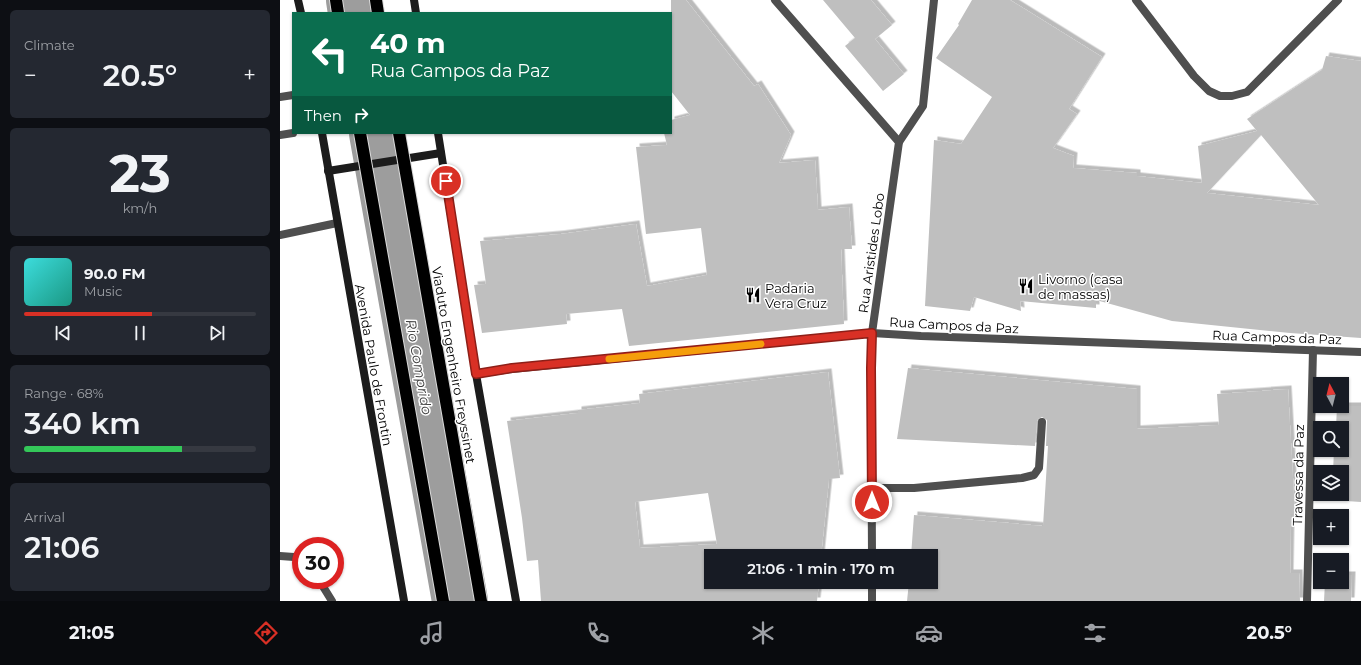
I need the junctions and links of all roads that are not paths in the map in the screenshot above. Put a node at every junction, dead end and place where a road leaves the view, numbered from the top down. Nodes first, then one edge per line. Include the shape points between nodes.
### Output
1 (298, 0) edge
2 (336, 0) edge
3 (376, 0) edge
4 (414, 0) edge
5 (775, 0) edge
6 (934, 0) edge
7 (1136, 0) edge
8 (1338, 0) edge
9 (301, 12) edge
10 (338, 12) edge
11 (378, 12) edge
12 (416, 12) edge
13 (292, 95) edge
14 (280, 97) edge
15 (292, 133) edge
16 (322, 134) edge
17 (360, 134) edge
18 (399, 134) edge
19 (438, 134) edge
20 (280, 135) edge
21 (899, 142) junction
22 (441, 153) junction
23 (328, 171) junction
24 (337, 223) junction
25 (280, 235) edge
26 (872, 333) junction
27 (1313, 350) junction
28 (1361, 352) edge
29 (476, 374) junction
30 (1042, 422) dead end
31 (872, 488) junction
32 (872, 549) edge
33 (280, 556) edge
34 (292, 557) edge
35 (325, 589) edge
36 (872, 589) edge
37 (332, 601) edge
38 (404, 601) edge
39 (443, 601) edge
40 (481, 601) edge
41 (516, 601) edge
42 (872, 601) edge
43 (1307, 601) edge

1 - 9 main road
2 - 10 highway
3 - 11 highway
4 - 12 main road
5 - 21 street
6 - 21 street via 923,106
7 - 8 street via 1194,76 1209,91 1220,96 1247,92
13 - 14 street
15 - 20 street
16 - 23 main road, Avenida Paulo de Frontin
17 - 39 highway, bridge
18 - 40 highway, Viaduto Engenheiro Freyssinet, bridge
19 - 22 main road
21 - 26 street, Rua Aristides Lobo
22 - 23 main road, bridge
22 - 29 main road
23 - 24 main road, Avenida Paulo de Frontin
24 - 25 street
24 - 38 main road, Avenida Paulo de Frontin
26 - 27 street, Rua Campos da Paz
26 - 29 street, Rua Campos da Paz via 512,368
26 - 31 street, Rua Aristides Lobo
27 - 28 street, Rua Campos da Paz
27 - 43 street, Travessa da Paz
29 - 41 main road
30 - 31 street via 1039,468 1034,475 914,488
31 - 32 street, Rua Aristides Lobo
33 - 34 street
35 - 37 street
36 - 42 street

